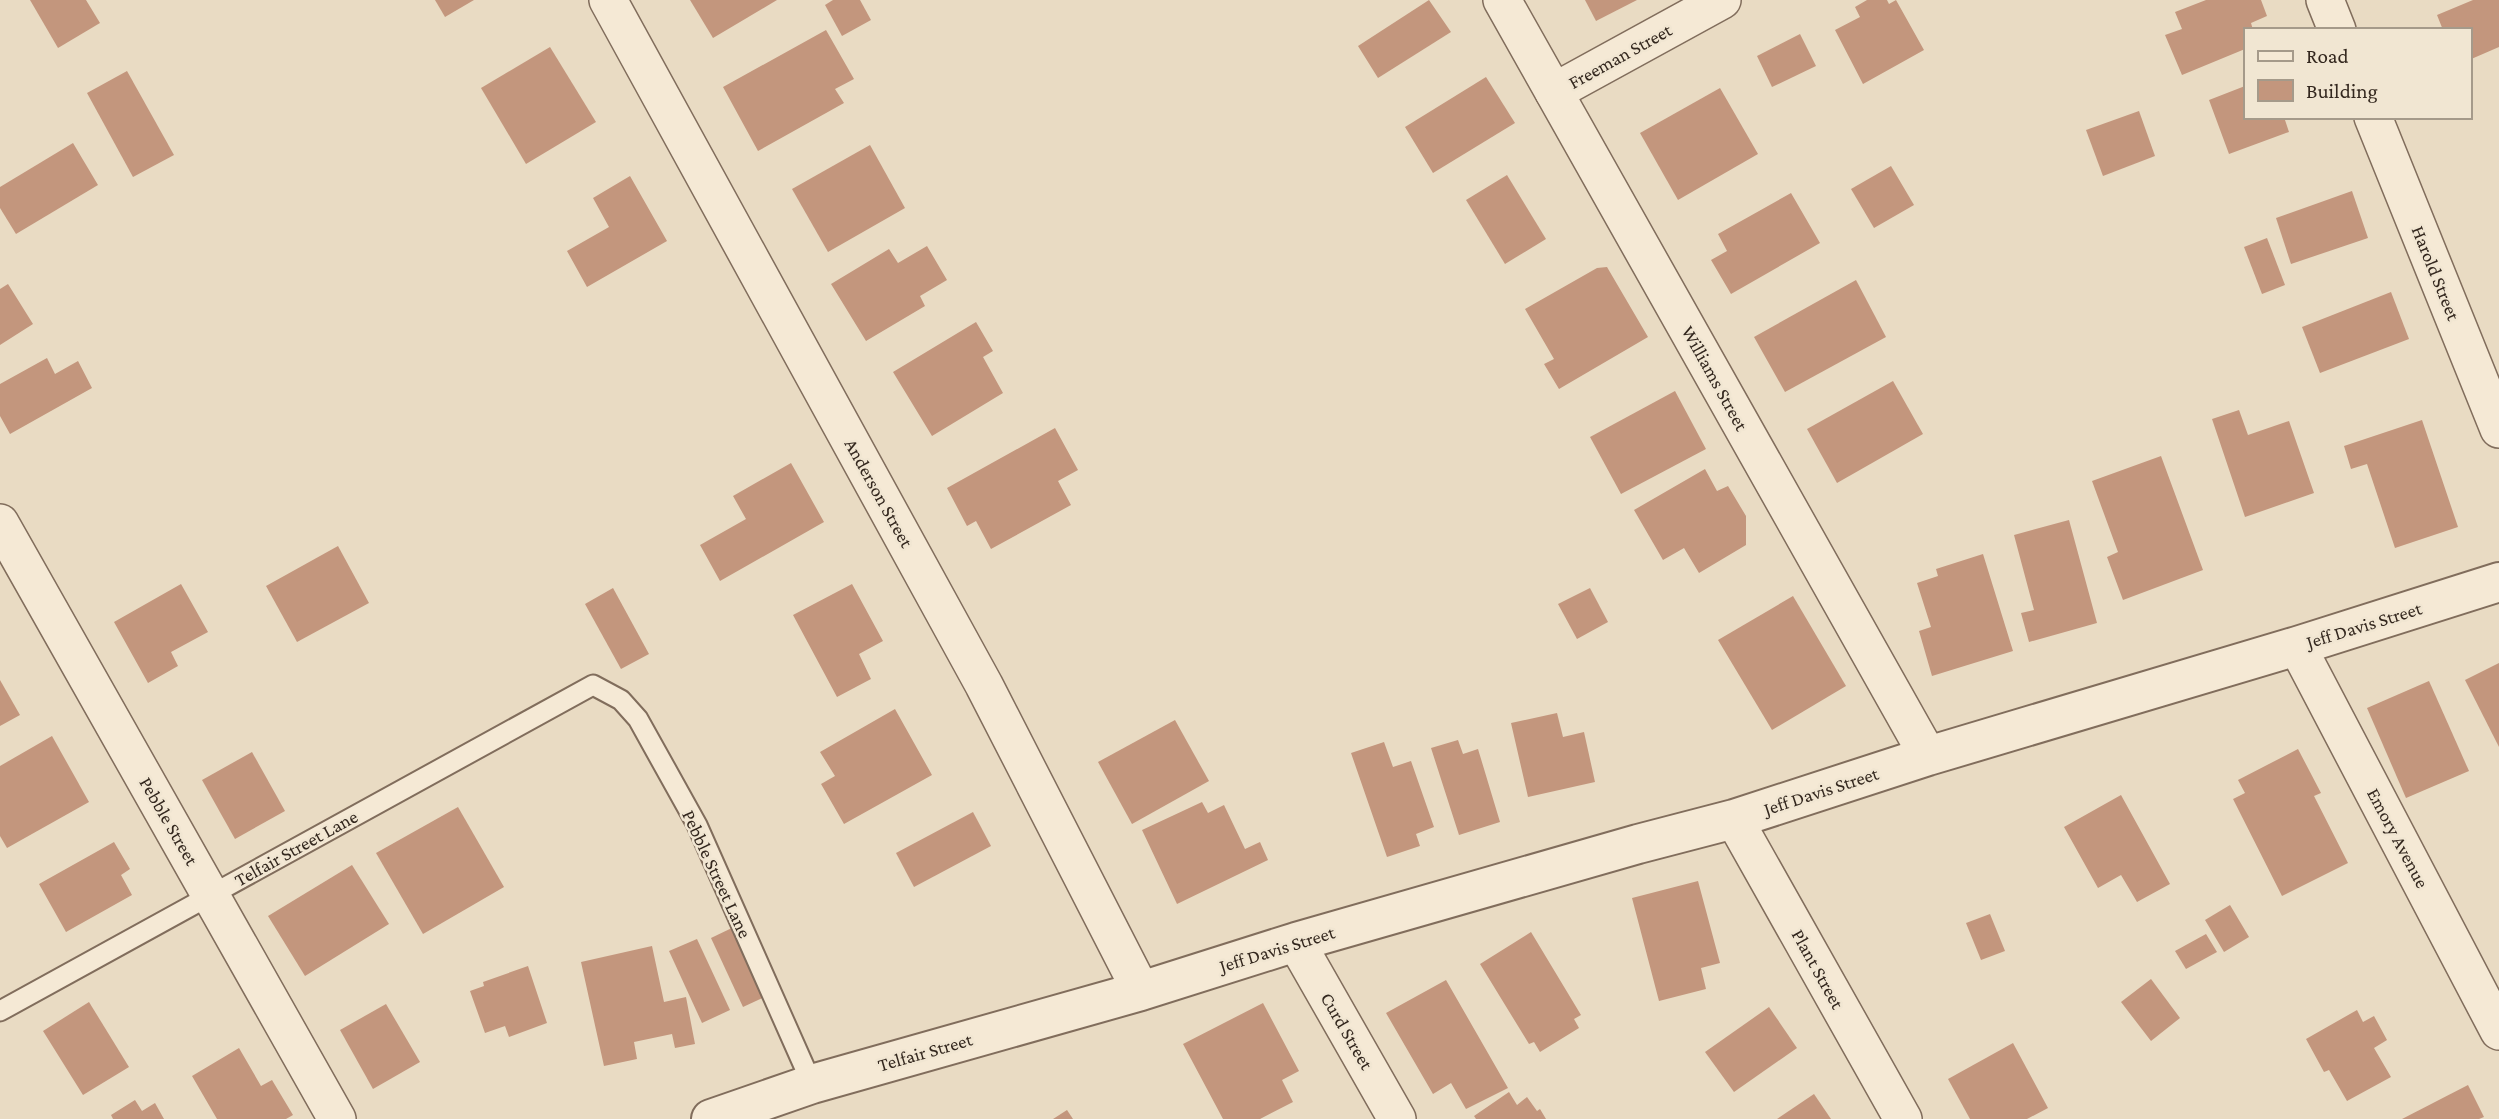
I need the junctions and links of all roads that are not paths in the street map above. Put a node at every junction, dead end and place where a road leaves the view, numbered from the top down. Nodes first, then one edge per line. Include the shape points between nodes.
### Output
1 (607, 0) edge
2 (1502, 0) edge
3 (1722, 0) edge
4 (2325, 0) edge
5 (2336, 28) edge
6 (1554, 92) junction
7 (2374, 119) edge
8 (2499, 429) edge
9 (0, 523) edge
10 (2499, 582) edge
11 (2297, 646) junction
12 (593, 685) joint
13 (1928, 756) junction
14 (1734, 819) junction
15 (210, 895) junction
16 (1296, 942) junction
17 (1142, 991) junction
18 (0, 1011) edge
19 (2499, 1031) edge
20 (812, 1084) junction
21 (337, 1119) edge
22 (711, 1119) edge
23 (1397, 1119) edge
24 (1903, 1119) edge

1 - 17 street, Anderson Street via 984,685
2 - 6 street, Williams Street
3 - 6 street, Freeman Street
4 - 5 street
6 - 13 street, Williams Street
7 - 8 street, Harold Street
9 - 15 street, Pebble Street
10 - 11 street, Jeff Davis Street
11 - 13 street, Jeff Davis Street
11 - 19 street, Emory Avenue
12 - 15 lane, Telfair Street Lane
12 - 20 lane, Pebble Street Lane via 621,700 638,719 697,825
13 - 14 street, Jeff Davis Street
14 - 16 street, Jeff Davis Street
14 - 24 street, Plant Street
15 - 18 lane, Telfair Street Lane
15 - 21 street, Pebble Street
16 - 17 street, Jeff Davis Street
16 - 23 street, Curd Street
17 - 20 street, Telfair Street
20 - 22 street, Telfair Street

